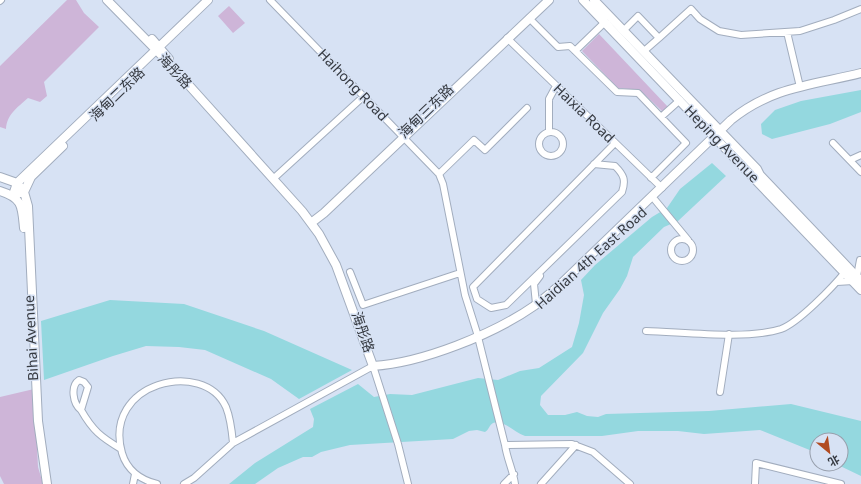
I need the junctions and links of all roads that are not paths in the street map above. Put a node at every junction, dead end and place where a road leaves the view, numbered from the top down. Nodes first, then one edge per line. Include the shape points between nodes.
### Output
1 (107, 0) edge
2 (111, 0) edge
3 (208, 0) edge
4 (215, 0) edge
5 (270, 0) edge
6 (542, 0) edge
7 (549, 0) edge
8 (583, 0) edge
9 (594, 0) edge
10 (861, 9) edge
11 (529, 18) junction
12 (604, 23) junction
13 (624, 30) junction
14 (787, 32) junction
15 (507, 38) junction
16 (659, 38) junction
17 (159, 50) junction
18 (574, 51) junction
19 (644, 51) junction
20 (861, 73) edge
21 (861, 79) edge
22 (556, 86) junction
23 (800, 87) junction
24 (364, 96) junction
25 (680, 100) junction
26 (527, 108) dead end
27 (661, 117) junction
28 (549, 132) junction
29 (720, 135) junction
30 (403, 136) junction
31 (615, 143) junction
32 (832, 143) dead end
33 (861, 155) edge
34 (850, 160) junction
35 (594, 164) junction
36 (861, 172) edge
37 (439, 174) junction
38 (0, 177) edge
39 (274, 178) junction
40 (651, 178) junction
41 (17, 183) junction
42 (662, 188) junction
43 (0, 191) edge
44 (24, 192) junction
45 (13, 195) junction
46 (655, 200) junction
47 (311, 221) junction
48 (676, 225) junction
49 (675, 241) junction
50 (690, 242) junction
51 (861, 259) edge
52 (546, 266) junction
53 (847, 270) junction
54 (350, 272) dead end
55 (460, 273) junction
56 (857, 279) edge
57 (837, 282) junction
58 (473, 287) junction
59 (861, 290) edge
60 (465, 295) junction
61 (536, 304) junction
62 (646, 331) dead end
63 (729, 334) junction
64 (478, 336) junction
65 (373, 366) junction
66 (720, 392) dead end
67 (81, 410) dead end
68 (236, 442) junction
69 (505, 445) junction
70 (576, 445) junction
71 (121, 449) junction
72 (135, 474) junction
73 (514, 474) junction
74 (42, 484) edge
75 (47, 484) edge
76 (133, 484) edge
77 (157, 484) edge
78 (184, 484) edge
79 (408, 484) edge
80 (504, 484) edge
81 (515, 484) edge
82 (541, 484) edge
83 (630, 484) edge
84 (755, 484) edge
85 (841, 484) edge

1 - 17 main road, 海彤路
2 - 17 main road, 海彤路
3 - 17 main road, 海甸二东路
4 - 17 main road, 海甸二东路
5 - 24 street, Haihong Road
6 - 30 main road, 海甸三东路
7 - 11 main road
8 - 12 main road, Heping Avenue
9 - 13 main road, Heping Avenue
10 - 14 street via 814,26
11 - 15 main road
11 - 18 street via 558,46 570,46
12 - 18 street
12 - 25 main road, Heping Avenue
13 - 16 street via 638,16
13 - 19 main road, Heping Avenue
14 - 16 street via 741,35 719,31 691,10
14 - 23 street
15 - 22 street, Haixia Road
15 - 30 main road
16 - 19 street
17 - 39 main road, 海彤路
17 - 41 main road, 海甸二东路
17 - 44 main road, 海甸二东路 via 30,177
18 - 27 street via 617,92 638,93
19 - 29 main road, Heping Avenue
20 - 23 main road, Haidian 4th East Road
21 - 29 main road, Haidian 4th East Road via 775,99 746,115
22 - 28 street via 549,99
22 - 31 street, Haixia Road
23 - 29 main road, Haidian 4th East Road via 758,101 740,113
24 - 30 street, Haihong Road
24 - 39 street
25 - 27 street
25 - 29 main road, Heping Avenue
26 - 37 street via 485,150 474,140
27 - 40 street via 686,143
28 - 28 street via 561,136 563,145 560,152 552,156 544,155 538,145 542,135
29 - 42 main road, Haidian 4th East Road
29 - 46 main road, Haidian 4th East Road
29 - 53 main road, Heping Avenue
30 - 37 street, Haihong Road
30 - 47 main road
31 - 35 street
31 - 40 street, Haixia Road
32 - 34 street
33 - 34 street
34 - 36 street
35 - 52 street via 615,166 622,173 625,182 622,192
35 - 58 street
37 - 55 street, Haihong Road via 444,184
38 - 41 main road
39 - 47 main road, 海彤路
40 - 42 street, Haixia Road
41 - 44 main road
41 - 45 main road
42 - 61 main road, Haidian 4th East Road via 577,270
43 - 45 main road
44 - 45 main road
44 - 75 main road, Bihai Avenue via 28,206 38,426
45 - 74 main road, Bihai Avenue via 22,206 38,467
46 - 48 street
46 - 64 main road, Haidian 4th East Road via 550,299 512,324
47 - 65 main road, 海彤路 via 325,238 338,265 372,355
48 - 49 street
48 - 50 street
49 - 50 street via 683,239
49 - 50 street via 670,251 673,258 679,262 687,261 692,256 693,248
51 - 53 street
51 - 56 street
52 - 58 street via 506,305 496,308 477,299
52 - 61 street via 534,284
53 - 56 main road, Heping Avenue
53 - 57 street
54 - 55 street via 363,305
55 - 60 street, Haihong Road
56 - 57 street
56 - 59 main road, Heping Avenue
57 - 63 street via 796,319 782,328 765,332
58 - 60 street
60 - 64 street, Haihong Road
61 - 64 main road, Haidian 4th East Road via 510,321
62 - 63 street
63 - 66 street
64 - 65 main road, Haidian 4th East Road via 412,359
64 - 69 street, Haihong Road
65 - 68 street via 269,421
65 - 79 street
67 - 71 street via 91,428
68 - 71 street via 226,407 219,397 210,389 180,381 165,382 138,395 125,411 119,437
68 - 78 street
69 - 70 street
69 - 73 street, Haihong Road via 507,460
70 - 82 street
70 - 83 street via 593,452
71 - 72 street
72 - 76 street
72 - 77 street via 145,481
73 - 80 street
73 - 81 street, Haihong Road
84 - 85 street via 756,462

